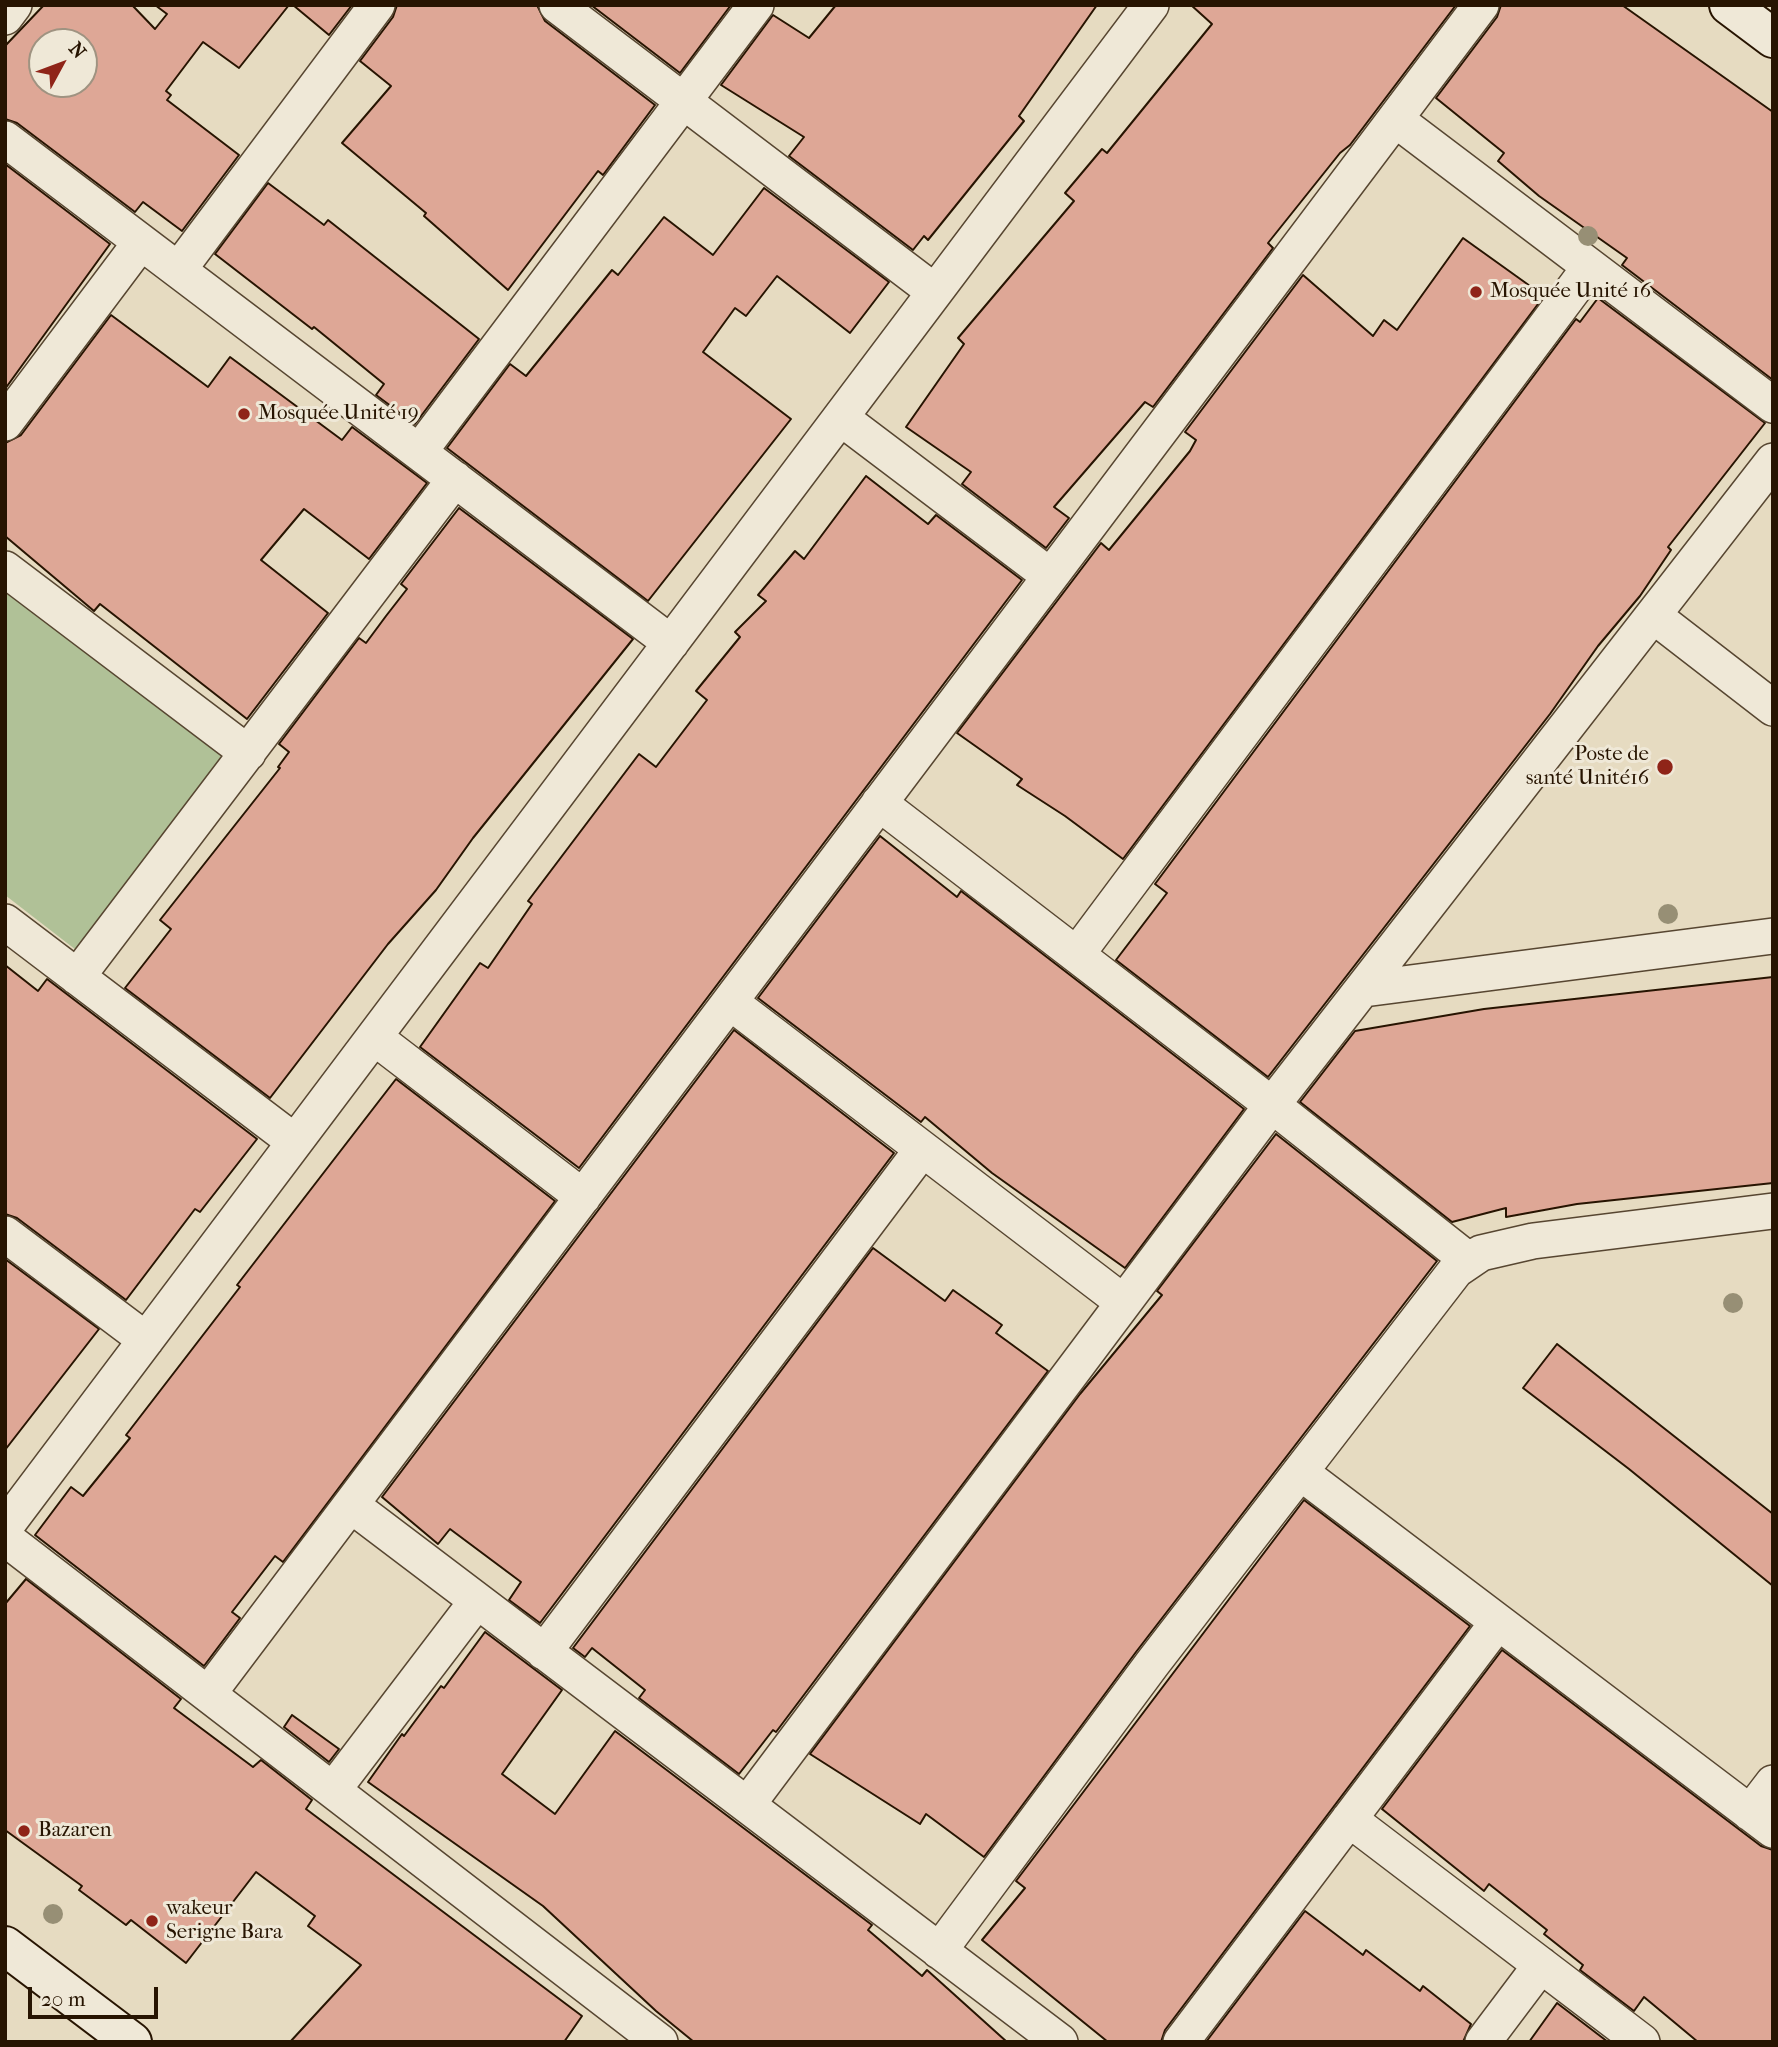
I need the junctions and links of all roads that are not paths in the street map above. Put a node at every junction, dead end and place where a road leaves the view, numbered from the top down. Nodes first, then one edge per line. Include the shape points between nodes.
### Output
1 (14, 5) edge
2 (377, 5) edge
3 (557, 5) edge
4 (755, 5) edge
5 (1151, 5) edge
6 (1480, 5) edge
7 (1729, 5) edge
8 (5, 17) edge
9 (1773, 38) edge
10 (683, 101) junction
11 (1395, 119) junction
12 (5, 139) edge
13 (141, 242) junction
14 (1590, 267) junction
15 (179, 269) junction
16 (935, 292) junction
17 (1773, 405) edge
18 (841, 418) junction
19 (5, 423) edge
20 (419, 452) junction
21 (1773, 461) edge
22 (455, 479) junction
23 (5, 569) edge
24 (1050, 576) junction
25 (1654, 616) junction
26 (671, 643) junction
27 (1773, 708) edge
28 (248, 753) junction
29 (879, 803) junction
30 (5, 922) edge
31 (1773, 936) edge
32 (1077, 954) junction
33 (77, 977) junction
34 (1364, 989) junction
35 (730, 1002) junction
36 (374, 1037) junction
37 (1272, 1105) junction
38 (295, 1142) junction
39 (921, 1151) junction
40 (583, 1197) junction
41 (1773, 1211) edge
42 (5, 1234) edge
43 (1468, 1260) junction
44 (1123, 1302) junction
45 (146, 1340) junction
46 (1300, 1472) junction
47 (351, 1505) junction
48 (5, 1527) edge
49 (5, 1538) edge
50 (477, 1601) junction
51 (1498, 1622) junction
52 (544, 1651) junction
53 (208, 1694) junction
54 (1773, 1783) edge
55 (333, 1790) junction
56 (747, 1805) junction
57 (1349, 1819) junction
58 (1761, 1821) edge
59 (5, 1946) edge
60 (939, 1951) junction
61 (1541, 1965) junction
62 (132, 2042) edge
63 (660, 2042) edge
64 (1060, 2042) edge
65 (1181, 2042) edge
66 (1483, 2042) edge
67 (1642, 2042) edge

1 - 8 street
2 - 15 street
3 - 10 street
4 - 10 street
5 - 16 street
6 - 11 street
7 - 9 street
10 - 16 street
10 - 20 street
11 - 14 street
11 - 24 street
12 - 13 street
13 - 15 street
13 - 19 street
14 - 17 street
14 - 32 street
15 - 20 street
16 - 18 street
18 - 24 street
18 - 26 street
20 - 22 street
21 - 25 street
22 - 26 street
22 - 28 street
23 - 28 street
24 - 29 street
25 - 27 street
25 - 34 street
26 - 36 street
28 - 33 street
29 - 32 street
29 - 35 street
30 - 33 street
31 - 34 street
32 - 37 street
33 - 38 street
34 - 37 street
35 - 39 street
35 - 40 street
36 - 38 street
36 - 40 street
37 - 43 street
37 - 44 street
38 - 45 street
39 - 44 street
39 - 52 street
40 - 47 street
41 - 43 street via 1533,1241
42 - 45 street
43 - 46 street
44 - 56 street
45 - 48 street
46 - 51 street
46 - 60 street
47 - 50 street
47 - 53 street
49 - 53 street
50 - 52 street
50 - 55 street
51 - 57 street
51 - 58 street
52 - 56 street
53 - 55 street
54 - 58 street
55 - 63 street
56 - 60 street
57 - 61 street
57 - 65 street
59 - 62 street
60 - 64 street
61 - 66 street
61 - 67 street

